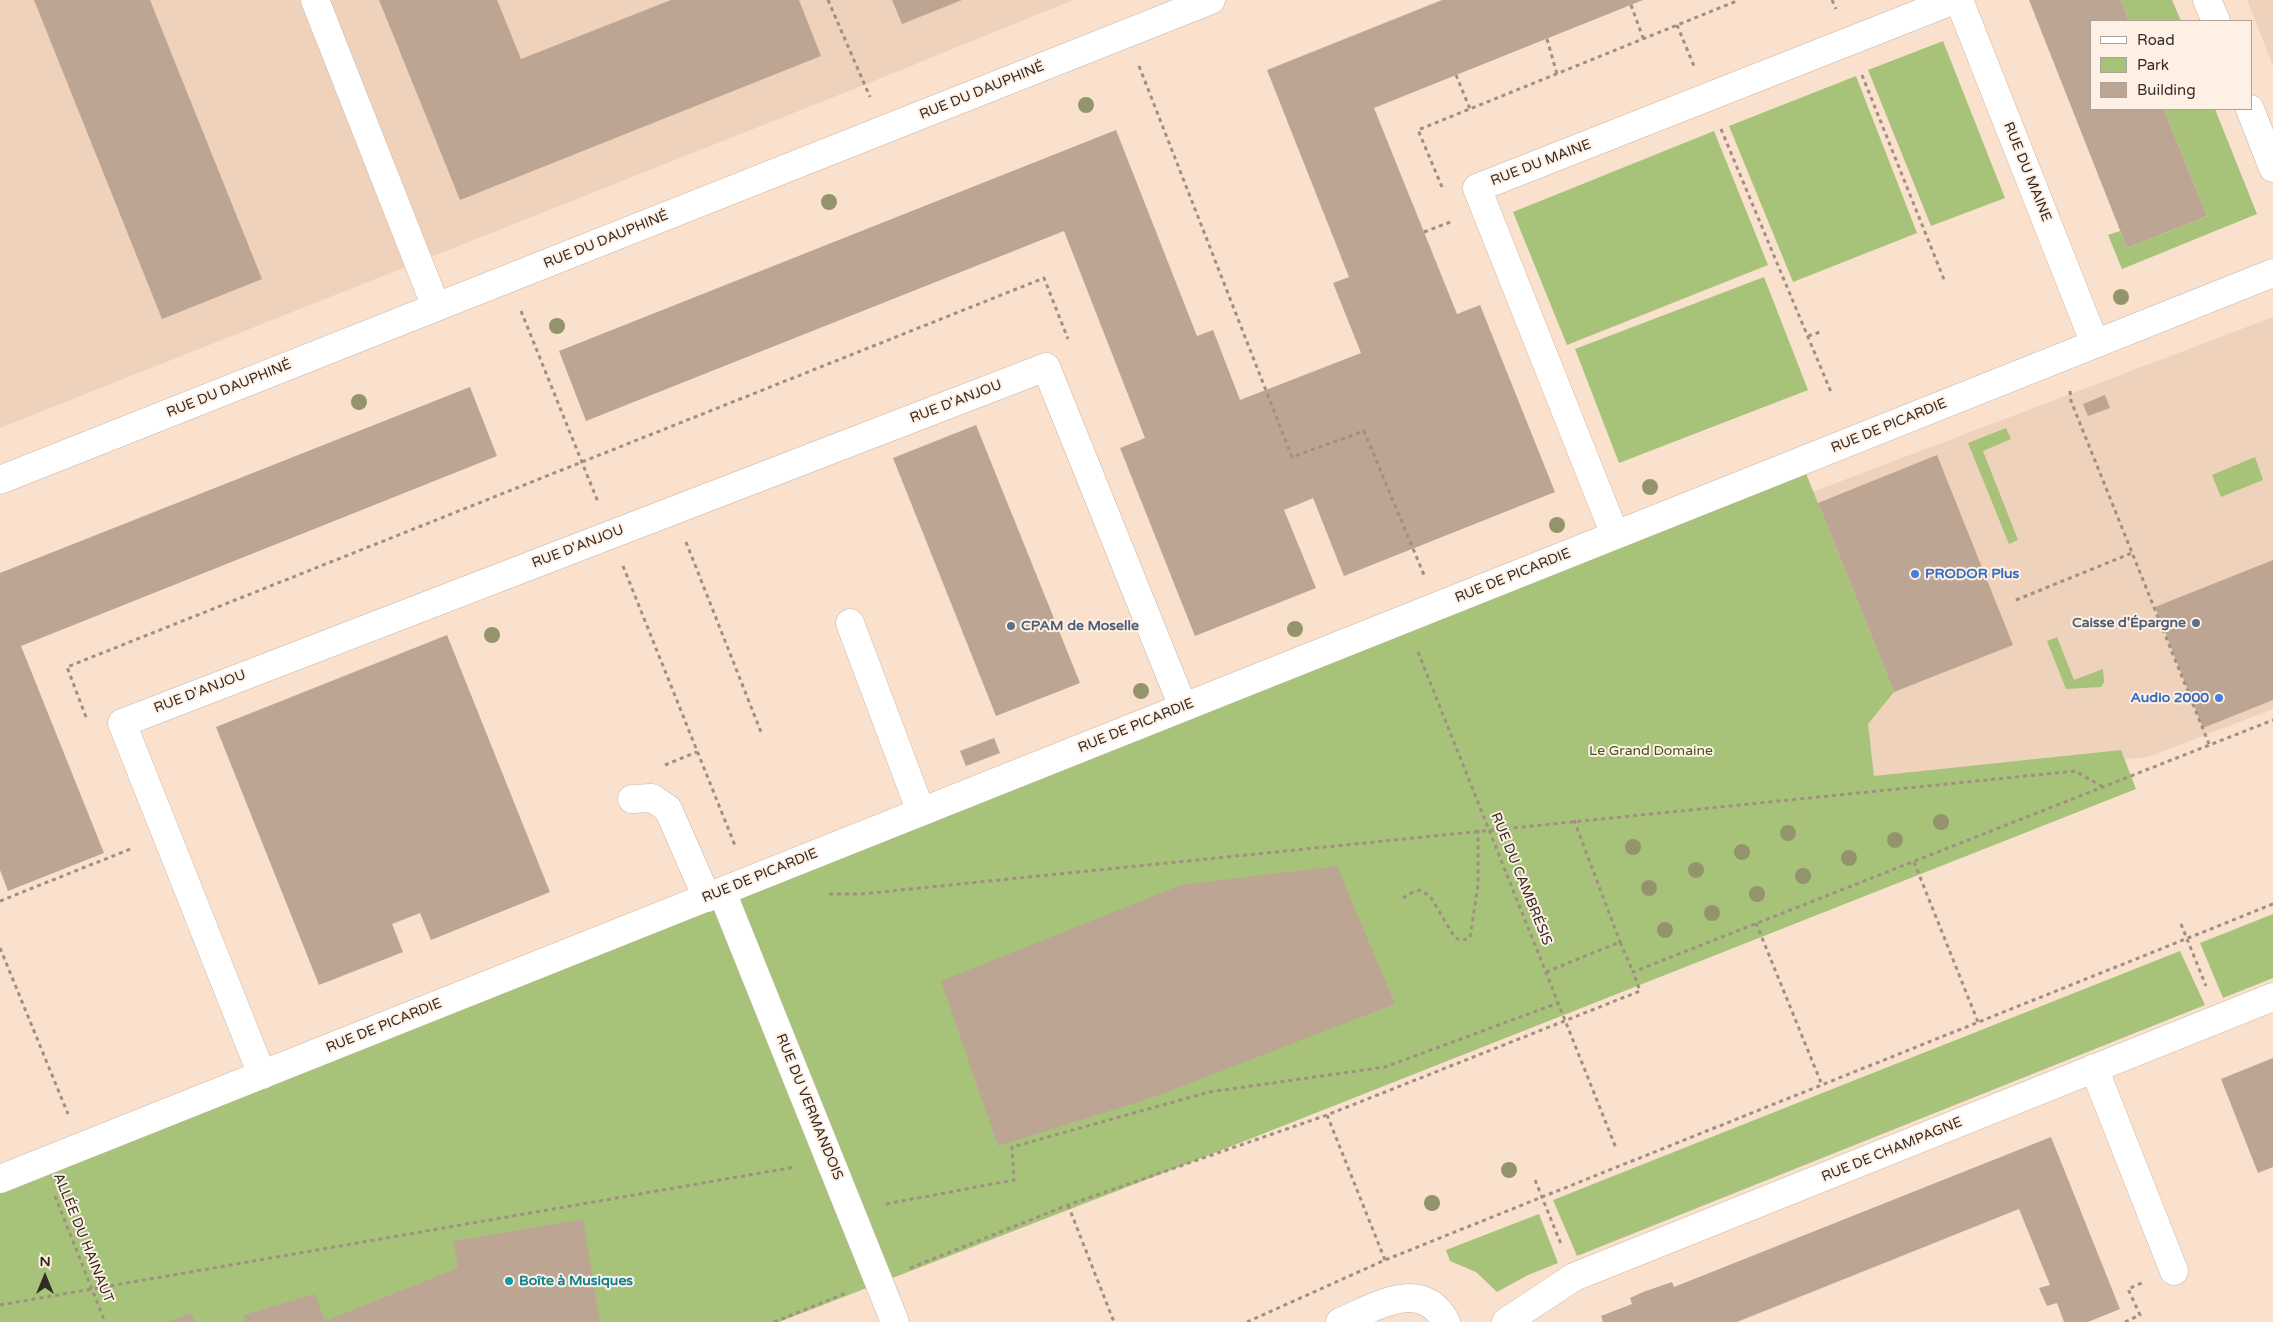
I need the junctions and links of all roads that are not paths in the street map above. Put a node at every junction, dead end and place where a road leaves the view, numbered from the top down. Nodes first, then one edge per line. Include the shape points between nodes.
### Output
1 (315, 0) edge
2 (1211, 0) edge
3 (1954, 0) edge
4 (1959, 0) edge
5 (2207, 0) edge
6 (2216, 20) edge
7 (2250, 110) edge
8 (2273, 168) edge
9 (2273, 273) edge
10 (436, 307) junction
11 (2095, 344) junction
12 (0, 480) edge
13 (1615, 535) junction
14 (850, 623) dead end
15 (1183, 707) junction
16 (632, 799) dead end
17 (920, 812) junction
18 (714, 895) junction
19 (2273, 997) edge
20 (2094, 1068) junction
21 (262, 1075) junction
22 (0, 1179) edge
23 (2174, 1271) road end
24 (1515, 1320) edge
25 (895, 1322) edge
26 (1340, 1322) edge
27 (1446, 1322) edge

1 - 10 street
2 - 10 street, RUE DU DAUPHINÉ
3 - 13 street, RUE DU MAINE via 1477,188
4 - 11 street, RUE DU MAINE
5 - 6 street
7 - 8 street
9 - 11 street, RUE DE PICARDIE
10 - 12 street, RUE DU DAUPHINÉ
11 - 13 street, RUE DE PICARDIE
13 - 15 street, RUE DE PICARDIE
14 - 17 street
15 - 17 street, RUE DE PICARDIE
15 - 21 street, RUE D'ANJOU via 1046,367 122,723
16 - 18 street, RUE DU VERMANDOIS via 652,798 668,809
17 - 18 street, RUE DE PICARDIE
18 - 21 street, RUE DE PICARDIE
18 - 25 street, RUE DU VERMANDOIS via 831,1161
19 - 20 street, RUE DE CHAMPAGNE
20 - 23 street
20 - 24 street, RUE DE CHAMPAGNE via 1574,1277
21 - 22 street, RUE DE PICARDIE
26 - 27 street via 1402,1297 1424,1299 1441,1313

